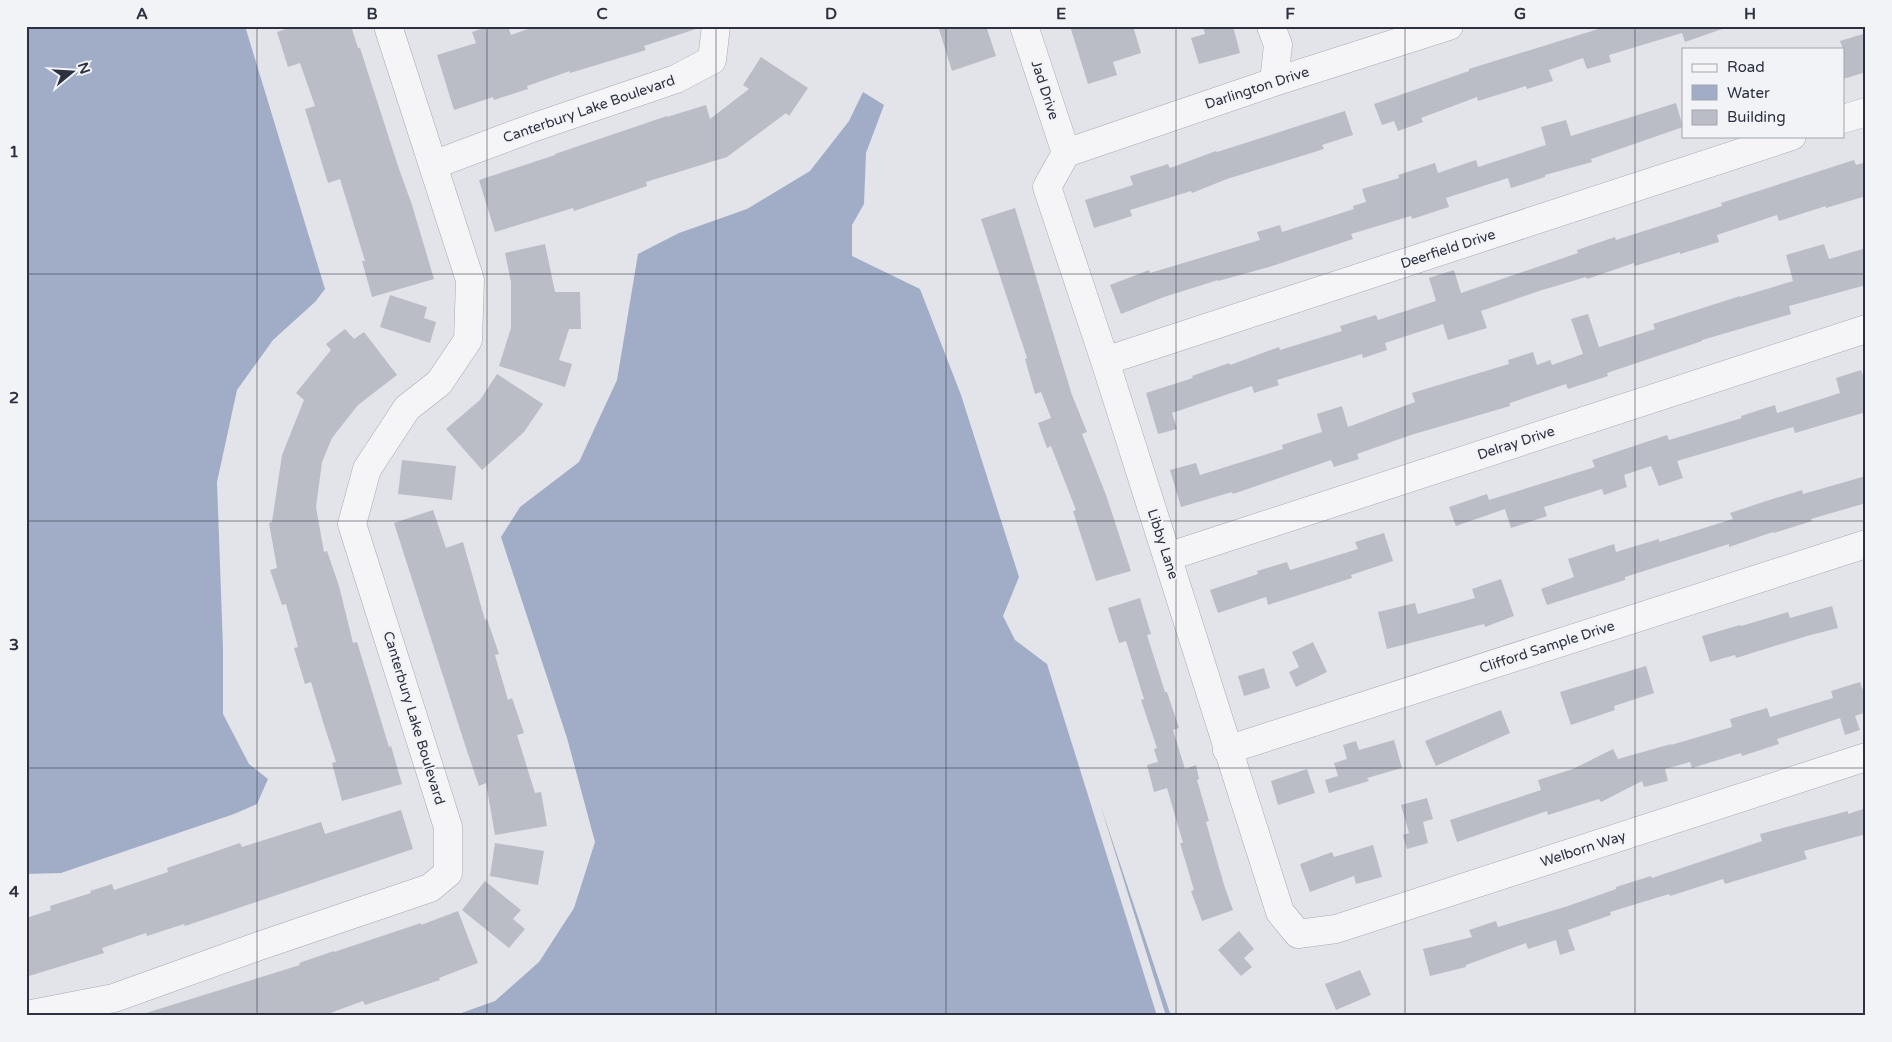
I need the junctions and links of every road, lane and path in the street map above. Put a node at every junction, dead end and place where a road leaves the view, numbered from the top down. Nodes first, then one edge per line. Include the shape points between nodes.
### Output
1 (388, 26) edge
2 (716, 26) edge
3 (1024, 26) edge
4 (1271, 26) edge
5 (1449, 26) edge
6 (1274, 82) junction
7 (1866, 112) edge
8 (1844, 119) edge
9 (1786, 138) edge
10 (1066, 153) junction
11 (433, 165) junction
12 (1866, 328) edge
13 (1105, 361) junction
14 (1866, 544) edge
15 (1167, 557) junction
16 (1227, 750) junction
17 (1866, 758) edge
18 (1298, 934) joint
19 (26, 1015) edge

1 - 11 street, Canterbury Lake Boulevard
2 - 11 street, Canterbury Lake Boulevard via 712,60 676,79
3 - 10 street, Jad Drive
4 - 6 street via 1278,46
5 - 6 street, Darlington Drive
6 - 10 street, Darlington Drive
7 - 8 street
9 - 13 street, Deerfield Drive
10 - 13 street, Libby Lane via 1047,188
11 - 19 street, Canterbury Lake Boulevard via 470,280 468,340 439,383 407,408 367,469 352,524 448,827 448,872 430,888 114,998
12 - 15 street, Delray Drive
13 - 15 street, Libby Lane
14 - 16 street, Clifford Sample Drive
15 - 16 street, Libby Lane
16 - 18 street, Libby Lane via 1280,912
17 - 18 street, Welborn Way via 1336,929

